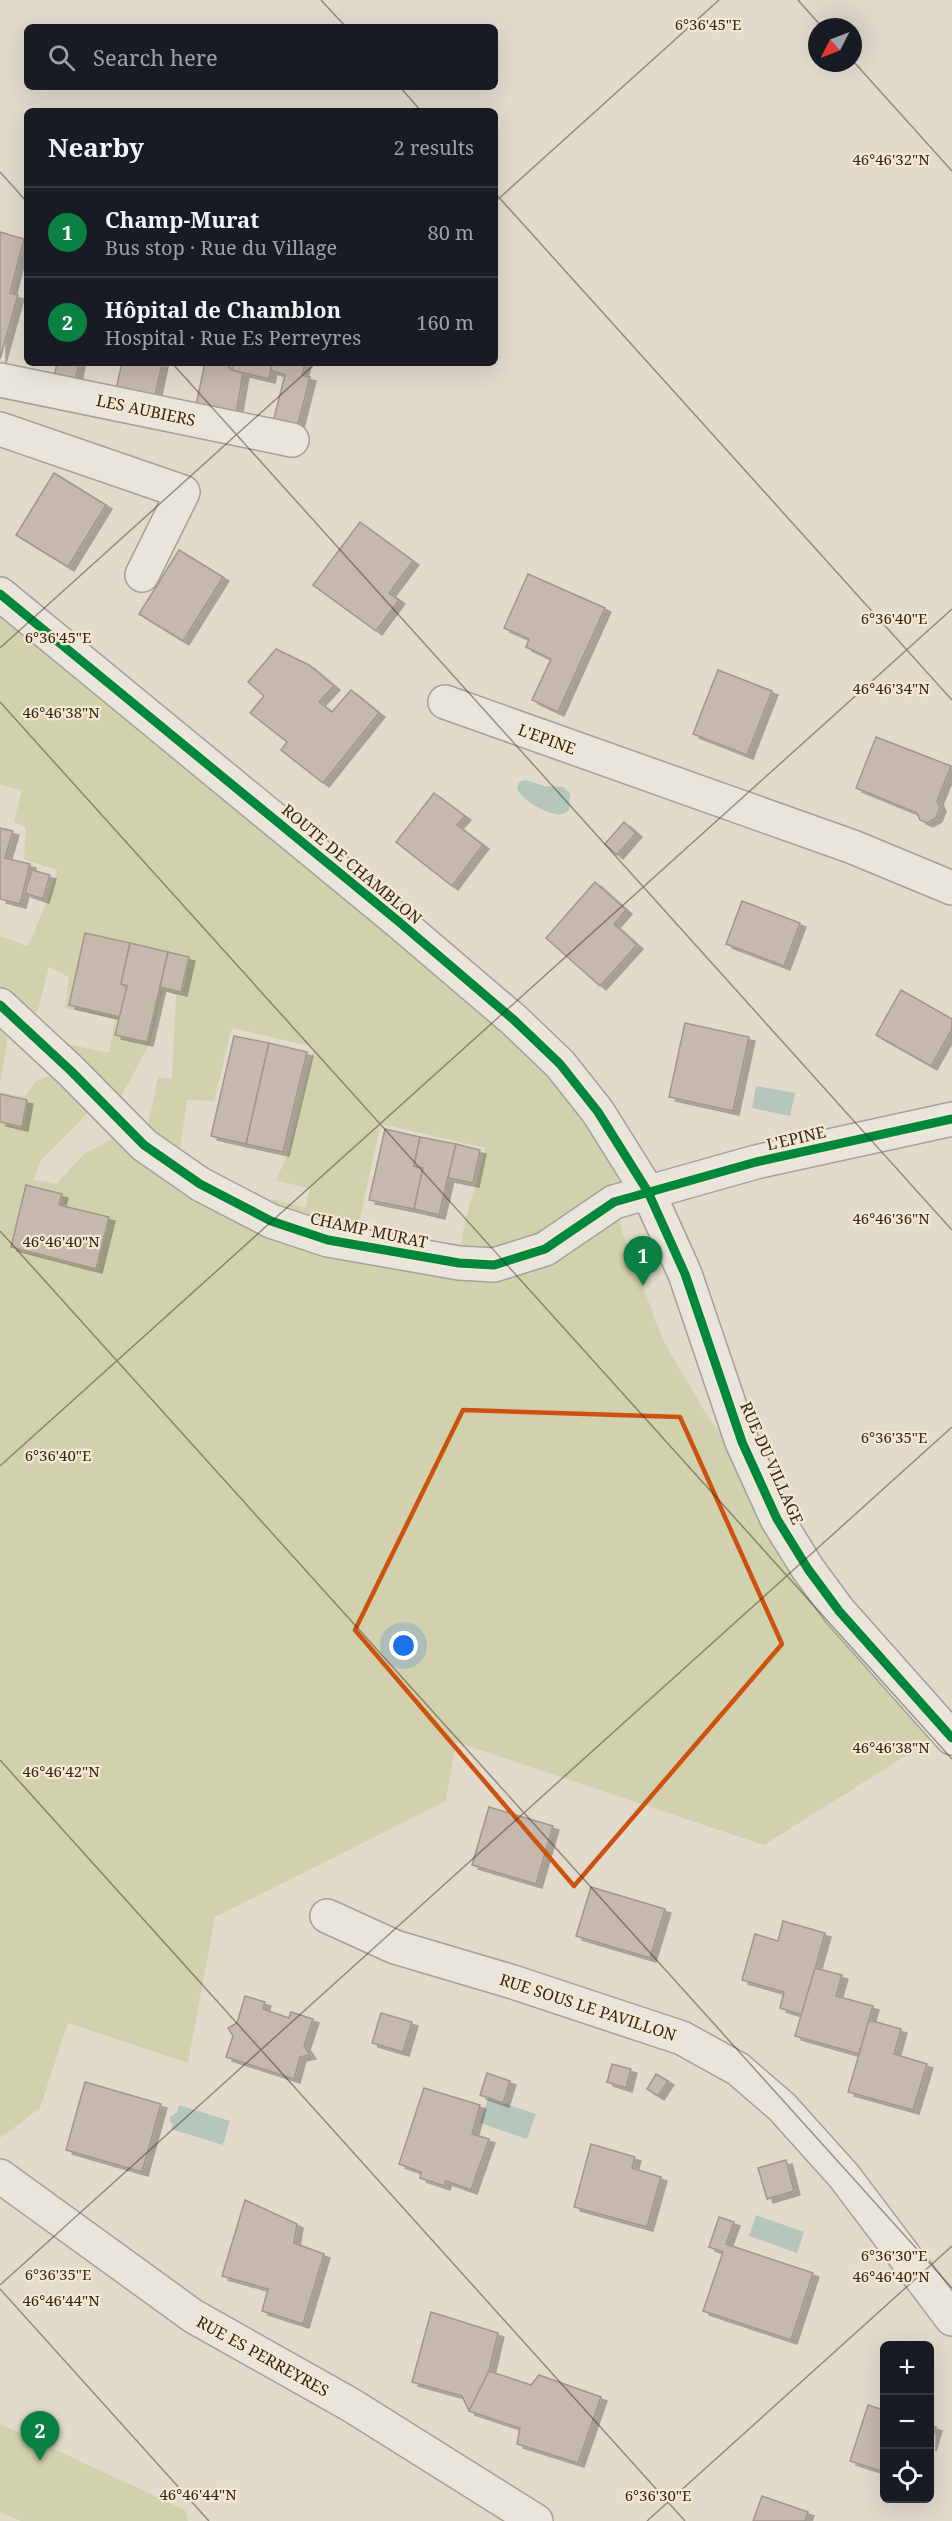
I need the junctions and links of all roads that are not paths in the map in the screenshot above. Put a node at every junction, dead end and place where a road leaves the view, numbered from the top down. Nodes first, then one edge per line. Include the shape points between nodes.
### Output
1 (0, 380) edge
2 (0, 429) edge
3 (292, 440) dead end
4 (142, 575) dead end
5 (0, 594) edge
6 (445, 702) dead end
7 (952, 888) edge
8 (0, 1005) edge
9 (952, 1119) edge
10 (648, 1192) junction
11 (952, 1738) edge
12 (327, 1916) dead end
13 (0, 2176) edge
14 (952, 2319) edge
15 (536, 2521) edge

1 - 3 street, LES AUBIERS
2 - 4 street via 183,492
5 - 10 street, ROUTE DE CHAMBLON via 514,1020 560,1064 591,1103
6 - 7 street, L'EPINE via 853,847
8 - 10 street, CHAMP MURAT via 161,1157 200,1184 271,1221 328,1240 440,1261 494,1265 546,1249 614,1202
9 - 10 street, L'EPINE via 756,1162
10 - 11 street, RUE DU VILLAGE via 685,1274 742,1442 777,1519 839,1611
12 - 14 street, RUE SOUS LE PAVILLON via 395,1947 682,2037 738,2069 782,2107 844,2176
13 - 15 street, RUE ES PERREYRES via 193,2316 351,2405

